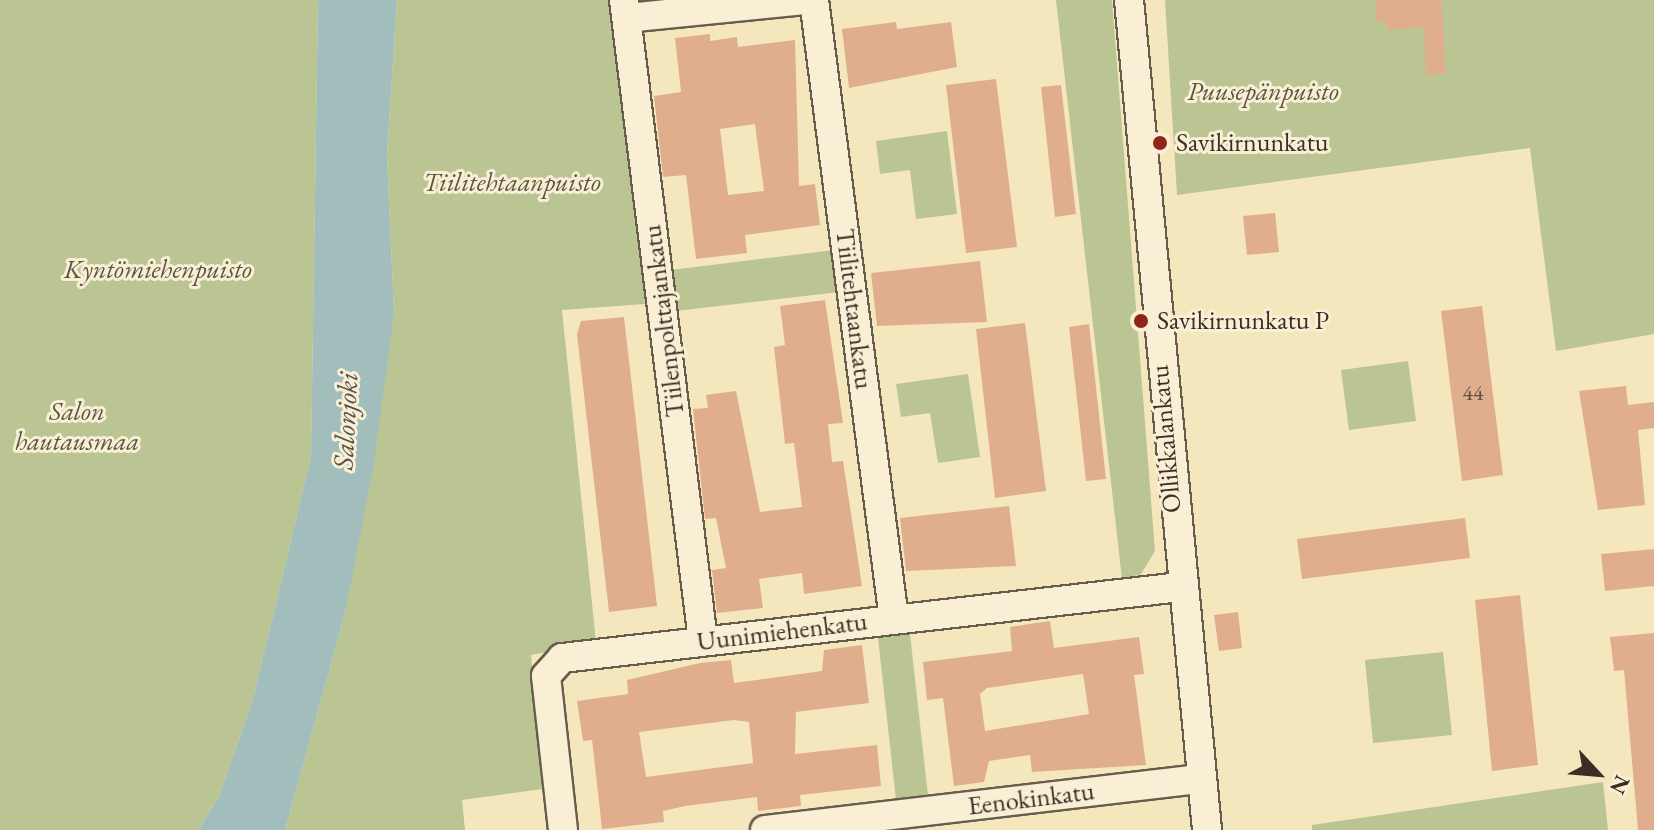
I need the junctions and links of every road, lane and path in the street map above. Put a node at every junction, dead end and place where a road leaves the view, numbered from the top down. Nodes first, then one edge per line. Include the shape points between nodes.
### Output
1 (803, 0) edge
2 (814, 0) edge
3 (1129, 0) edge
4 (625, 9) edge
5 (1180, 587) junction
6 (894, 619) junction
7 (703, 641) junction
8 (1201, 779) junction
9 (563, 830) edge
10 (765, 830) edge
11 (1207, 830) edge

1 - 4 street
2 - 6 street, Tiilitehtaankatu
3 - 5 street, Ollikkalankatu
4 - 7 street, Tiilenpolttajankatu
5 - 6 street, Uunimiehenkatu
5 - 8 street, Ollikkalankatu
6 - 7 street, Uunimiehenkatu
7 - 9 street, Uunimiehenkatu via 554,662 546,676
8 - 10 street, Eenokinkatu
8 - 11 street, Ollikkalankatu

